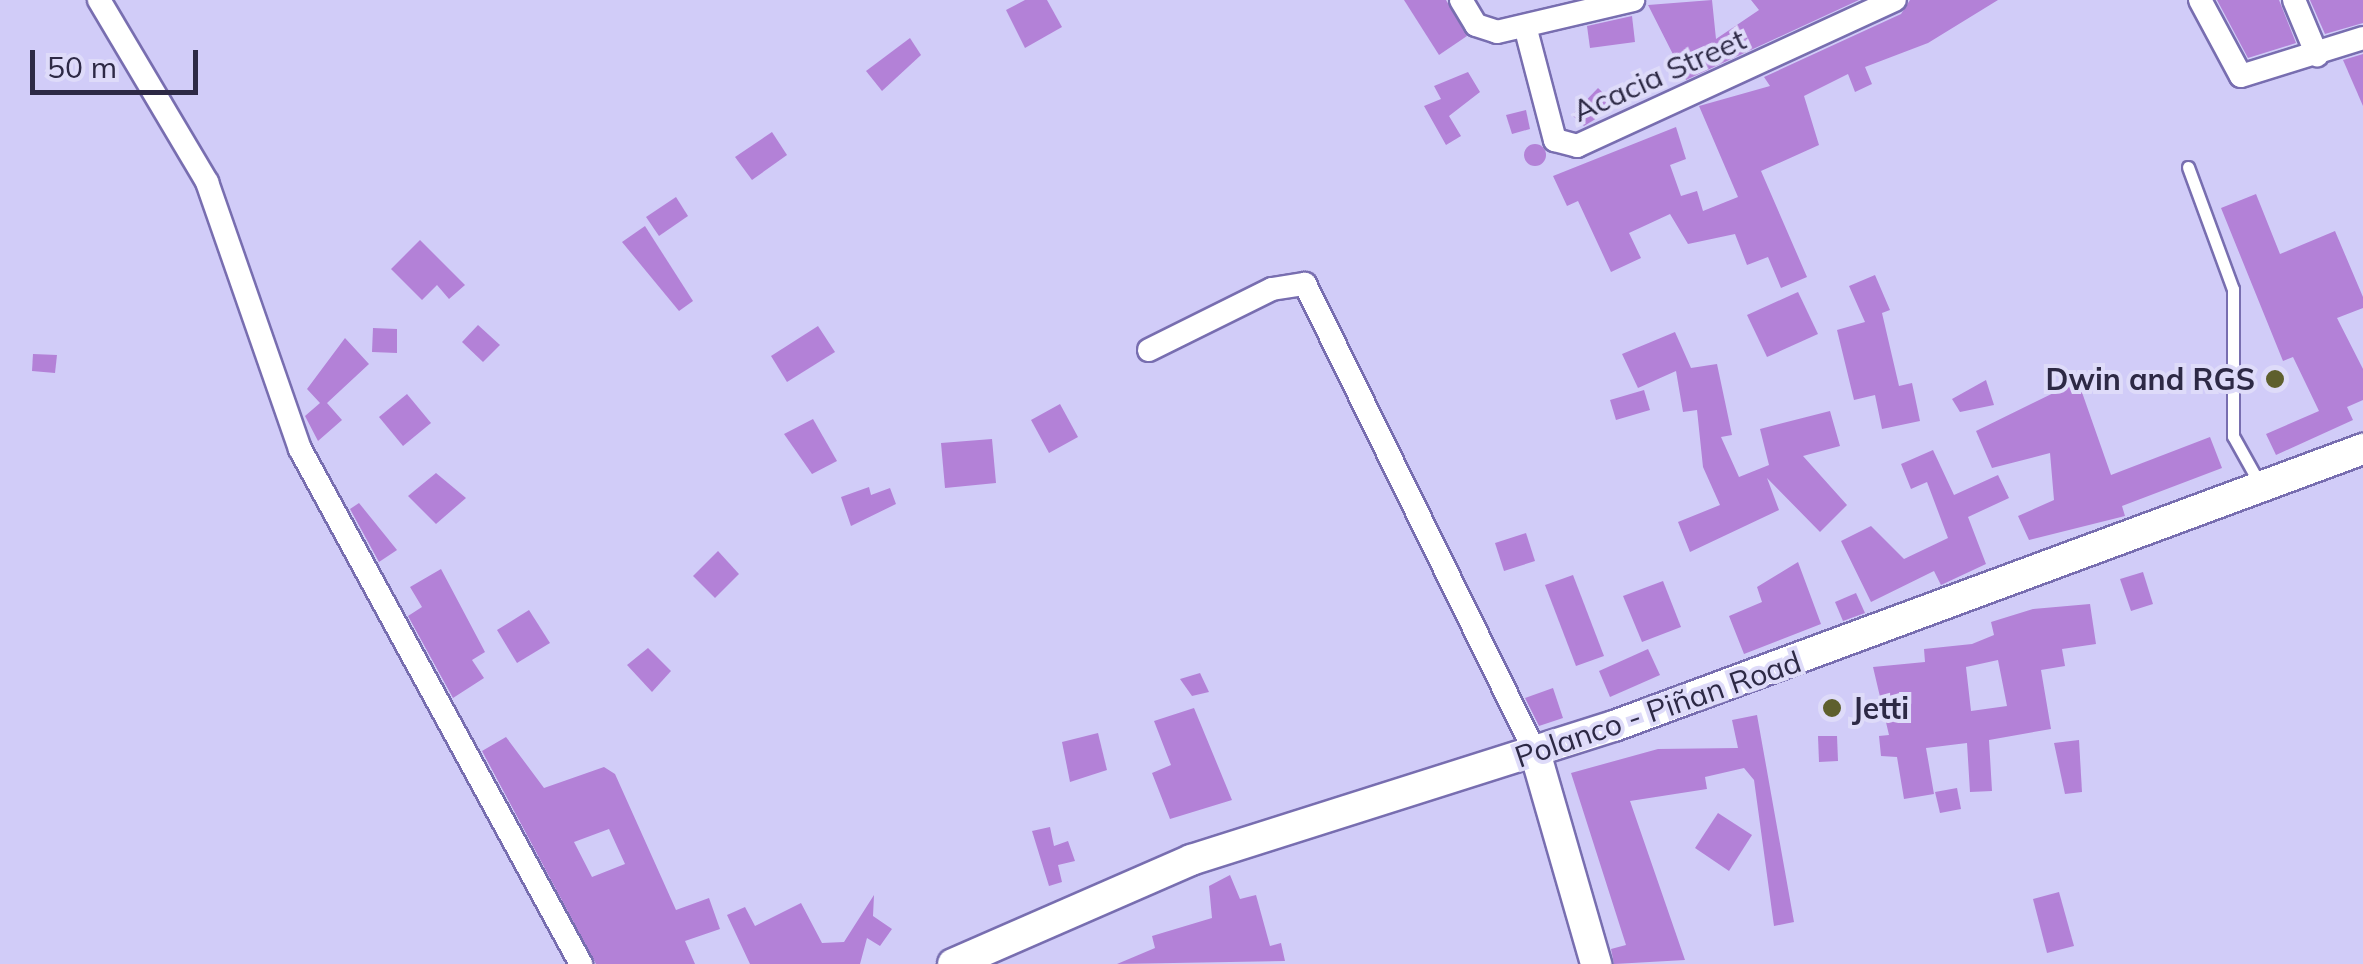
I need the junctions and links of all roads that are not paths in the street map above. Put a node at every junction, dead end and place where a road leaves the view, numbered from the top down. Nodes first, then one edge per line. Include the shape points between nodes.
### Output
1 (99, 0) edge
2 (1461, 0) edge
3 (1633, 0) edge
4 (1895, 0) edge
5 (2200, 0) edge
6 (2294, 0) edge
7 (1525, 26) junction
8 (2363, 38) edge
9 (2316, 55) junction
10 (2188, 167) dead end
11 (1149, 350) dead end
12 (2363, 448) edge
13 (2263, 490) junction
14 (1535, 752) junction
15 (581, 964) edge
16 (953, 964) edge
17 (1596, 964) edge

1 - 15 street via 208,182 300,449
2 - 7 street via 1482,28
3 - 7 street
4 - 7 street, Acacia Street via 1577,146 1555,140
5 - 9 street via 2241,76
6 - 9 street
8 - 9 street
10 - 13 lane via 2233,289 2233,436
11 - 14 street via 1272,290 1304,284
12 - 13 main road, Polanco - Piñan Road
13 - 14 main road, Polanco - Piñan Road
14 - 16 main road, Polanco - Piñan Road via 1192,860
14 - 17 main road

